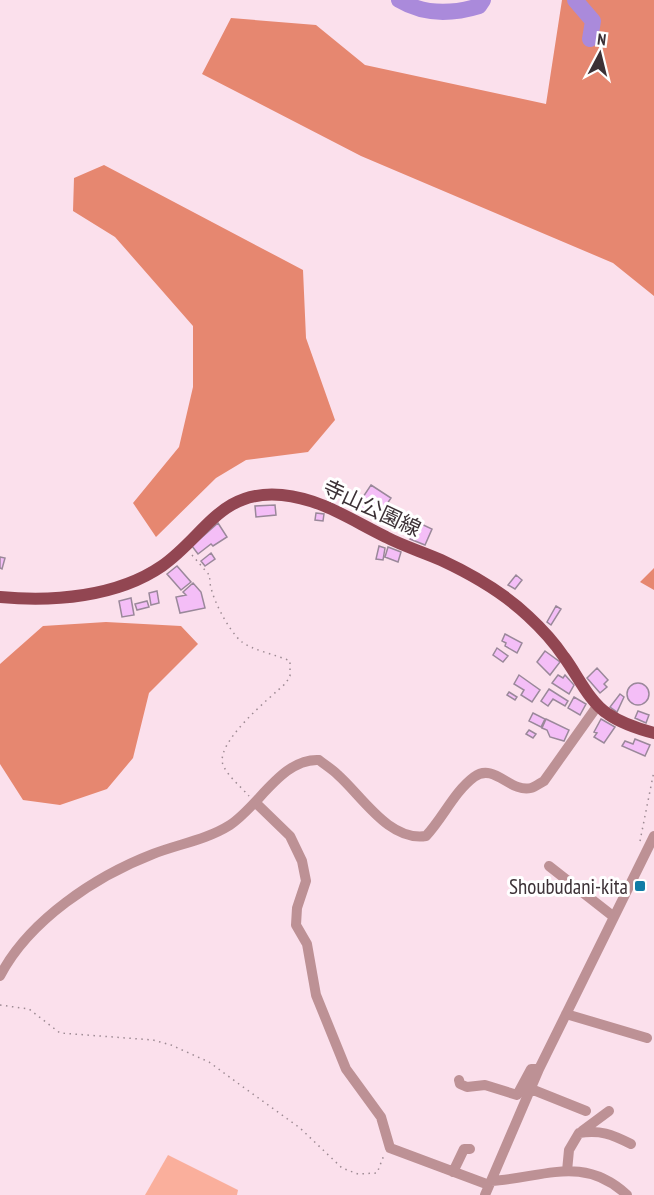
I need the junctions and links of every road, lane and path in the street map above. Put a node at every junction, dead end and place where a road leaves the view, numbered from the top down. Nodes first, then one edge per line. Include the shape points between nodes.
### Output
1 (184, 545) junction
2 (0, 597) edge
3 (598, 705) junction
4 (654, 733) edge
5 (654, 771) edge
6 (256, 803) junction
7 (654, 836) edge
8 (639, 850) dead end
9 (549, 866) dead end
10 (614, 916) junction
11 (4, 961) edge
12 (0, 976) edge
13 (0, 1005) edge
14 (566, 1014) junction
15 (647, 1038) dead end
16 (539, 1069) junction
17 (459, 1080) dead end
18 (531, 1089) junction
19 (586, 1111) dead end
20 (609, 1111) dead end
21 (579, 1133) junction
22 (631, 1144) dead end
23 (390, 1148) junction
24 (470, 1149) dead end
25 (567, 1170) junction
26 (453, 1172) junction
27 (488, 1187) edge
28 (627, 1195) edge

1 - 2 main road, 寺山公園線 via 154,571 94,593 52,599
1 - 3 main road, 寺山公園線 via 237,501 281,495 319,502 387,538 459,569 517,606 554,644
1 - 6 path via 210,576 213,600 242,642 290,661 286,683 248,717 222,755 223,766
3 - 4 main road, 寺山公園線 via 614,718
3 - 6 street via 543,781 523,788 483,772 459,793 426,836 416,838 390,825 319,760 300,762
5 - 8 path
6 - 11 street via 206,838 175,846 101,877 29,933
6 - 23 street via 290,836 302,861 306,881 296,926 307,944 316,995 346,1069 381,1117
7 - 10 street
9 - 10 street
10 - 14 street
11 - 12 street
13 - 23 path via 28,1009 60,1033 164,1042 209,1062 300,1128 333,1162 349,1172 377,1173
14 - 15 street
14 - 16 street
16 - 17 street via 531,1069 517,1095 485,1085 467,1088
16 - 18 street
18 - 19 street
18 - 27 street
20 - 21 street
21 - 22 street via 609,1132
21 - 25 street via 569,1150
23 - 26 street
24 - 26 street via 464,1149
25 - 27 street
25 - 28 street via 605,1178
26 - 27 street

